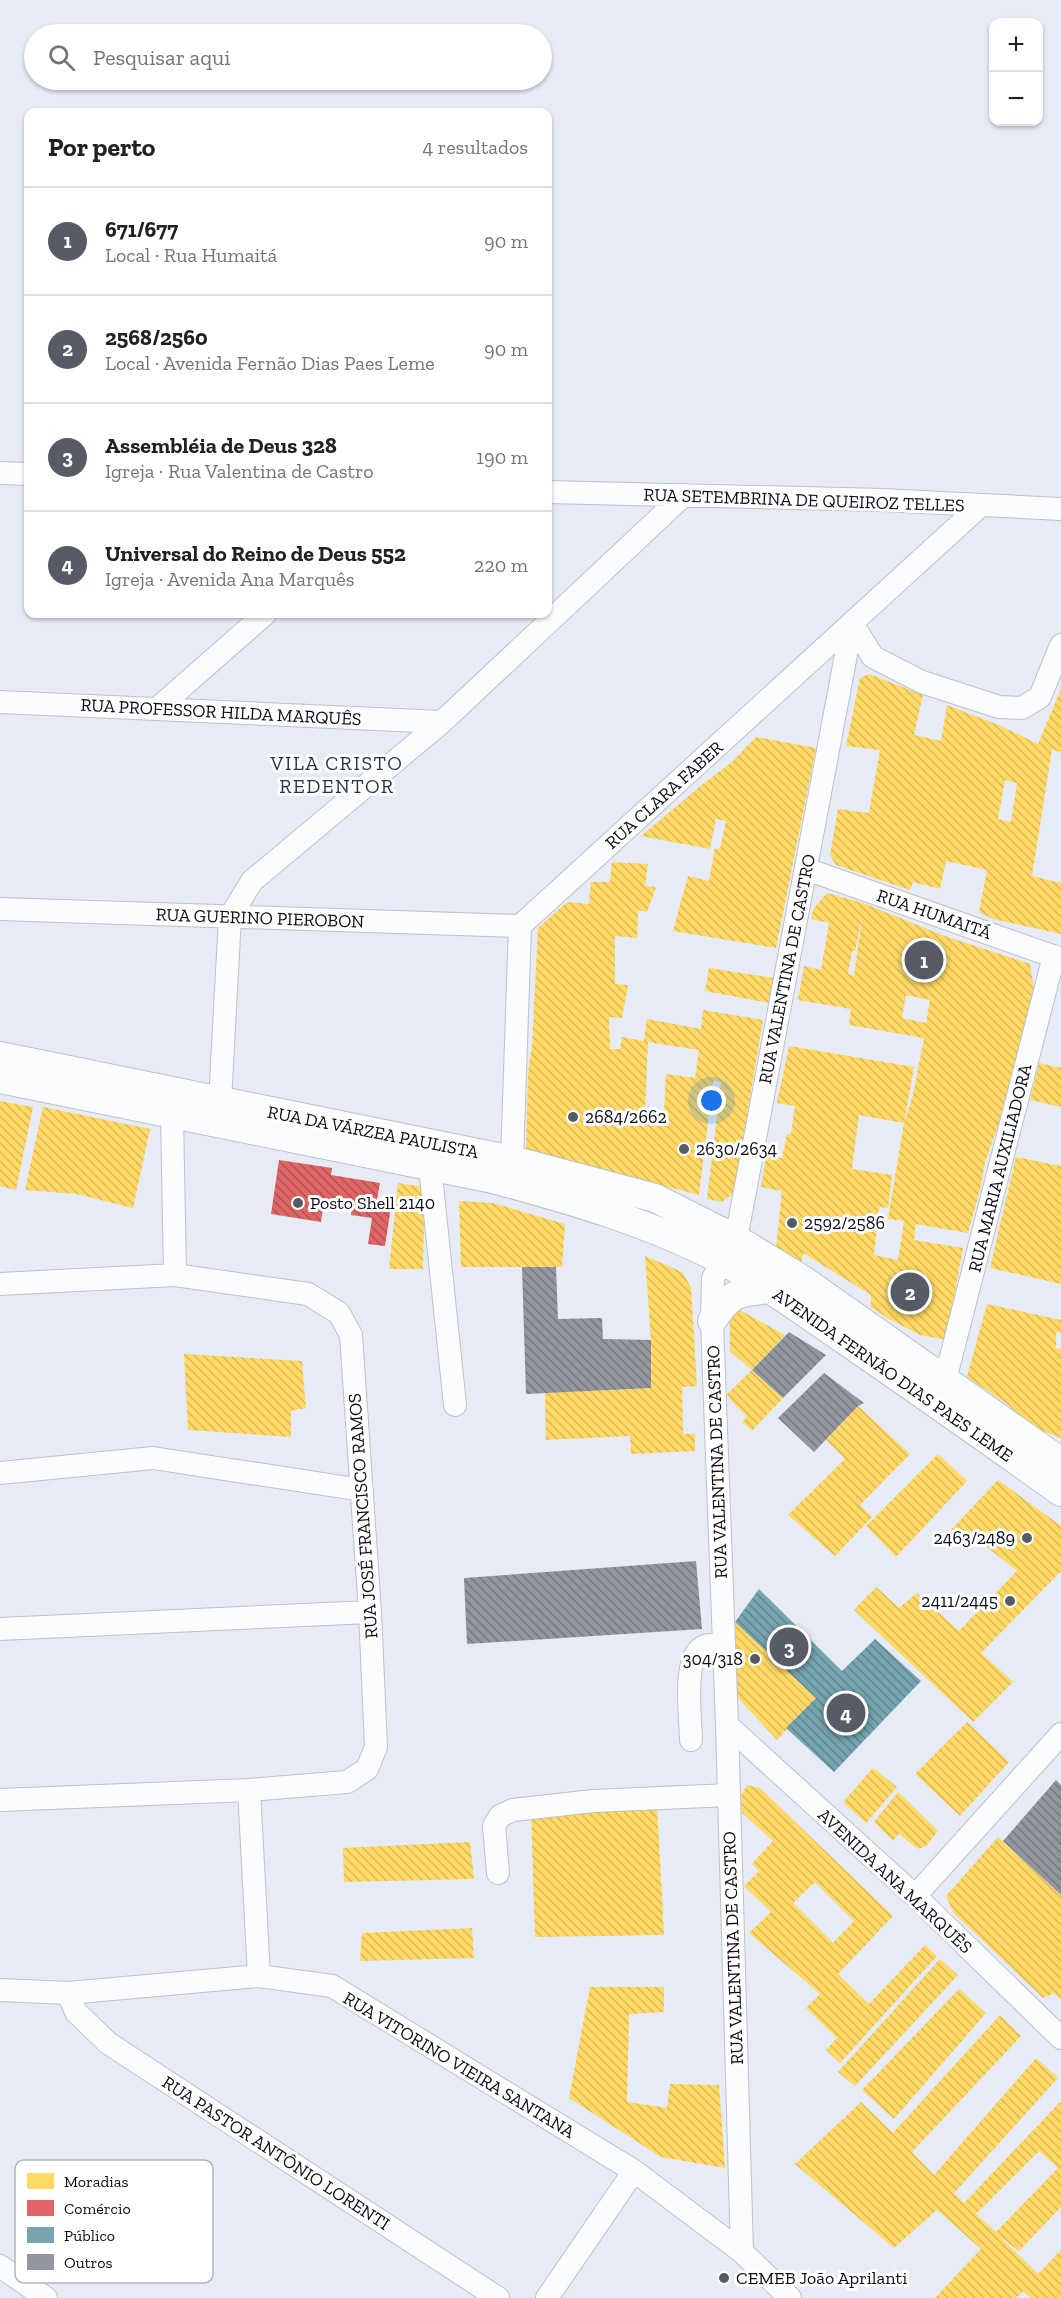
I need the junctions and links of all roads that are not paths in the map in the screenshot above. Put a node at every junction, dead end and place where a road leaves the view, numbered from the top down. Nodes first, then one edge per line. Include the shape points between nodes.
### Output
1 (0, 473) edge
2 (24, 474) edge
3 (552, 492) edge
4 (684, 495) junction
5 (980, 506) junction
6 (1061, 509) edge
7 (260, 618) edge
8 (852, 623) junction
9 (1061, 645) edge
10 (0, 702) edge
11 (159, 708) junction
12 (442, 722) junction
13 (806, 869) junction
14 (0, 909) edge
15 (230, 917) junction
16 (520, 926) junction
17 (1057, 957) edge
18 (0, 1056) edge
19 (0, 1079) edge
20 (220, 1101) junction
21 (172, 1114) junction
22 (512, 1160) junction
23 (430, 1166) junction
24 (729, 1250) junction
25 (176, 1275) junction
26 (0, 1284) edge
27 (769, 1289) junction
28 (712, 1321) junction
29 (945, 1380) junction
30 (455, 1405) dead end
31 (1061, 1462) edge
32 (0, 1473) edge
33 (362, 1490) junction
34 (1061, 1492) edge
35 (370, 1612) junction
36 (0, 1629) edge
37 (724, 1645) junction
38 (727, 1725) junction
39 (1061, 1734) edge
40 (691, 1740) dead end
41 (249, 1790) junction
42 (729, 1795) junction
43 (0, 1800) edge
44 (498, 1873) dead end
45 (915, 1896) junction
46 (259, 1976) junction
47 (0, 1990) edge
48 (68, 1993) junction
49 (1061, 2038) edge
50 (634, 2171) junction
51 (742, 2252) junction
52 (0, 2266) edge
53 (15, 2276) edge
54 (24, 2283) edge
55 (46, 2298) edge
56 (498, 2298) edge
57 (547, 2298) edge
58 (790, 2298) edge

1 - 2 street
3 - 4 street, RUA SETEMBRINA DE QUEIROZ TELLES
4 - 5 street, RUA SETEMBRINA DE QUEIROZ TELLES
4 - 12 street
5 - 6 street, RUA SETEMBRINA DE QUEIROZ TELLES
5 - 8 street, RUA CLARA FABER
7 - 11 street
8 - 9 street via 873,657 922,682 999,706 1022,708 1040,697
8 - 13 street, RUA VALENTINA DE CASTRO
8 - 16 street, RUA CLARA FABER
10 - 11 street, RUA PROFESSOR HILDA MARQUÊS
11 - 12 street, RUA PROFESSOR HILDA MARQUÊS
12 - 15 street via 252,881
13 - 17 street, RUA HUMAITÁ
13 - 24 street, RUA VALENTINA DE CASTRO
14 - 15 street, RUA GUERINO PIEROBON
15 - 16 street, RUA GUERINO PIEROBON
15 - 20 street
16 - 22 street
17 - 29 street, RUA MARIA AUXILIADORA
18 - 20 main road, RUA DA VÁRZEA PAULISTA
19 - 21 main road, RUA DA VÁRZEA PAULISTA
20 - 22 main road, RUA DA VÁRZEA PAULISTA
21 - 23 main road, RUA DA VÁRZEA PAULISTA
21 - 25 street
22 - 24 main road, RUA DA VÁRZEA PAULISTA via 655,1198
23 - 24 main road, RUA DA VÁRZEA PAULISTA via 550,1194
23 - 30 street
24 - 27 main road, AVENIDA FERNÃO DIAS PAES LEME
24 - 28 street, RUA VALENTINA DE CASTRO via 713,1278
24 - 29 main road, AVENIDA FERNÃO DIAS PAES LEME via 803,1280
25 - 26 street, RUA JOSÉ FRANCISCO RAMOS
25 - 33 street, RUA JOSÉ FRANCISCO RAMOS via 308,1293 339,1313 351,1335
27 - 28 main road via 734,1295
27 - 34 main road, AVENIDA FERNÃO DIAS PAES LEME
28 - 37 street, RUA VALENTINA DE CASTRO
29 - 31 main road, AVENIDA FERNÃO DIAS PAES LEME
32 - 33 street via 153,1458
33 - 35 street, RUA JOSÉ FRANCISCO RAMOS
35 - 36 street
35 - 41 street, RUA JOSÉ FRANCISCO RAMOS via 376,1747 367,1768 347,1782
37 - 38 street, RUA VALENTINA DE CASTRO
37 - 40 street via 705,1646 693,1656
38 - 42 street, RUA VALENTINA DE CASTRO
38 - 45 street, AVENIDA ANA MARQUÊS
39 - 45 street
41 - 43 street, RUA JOSÉ FRANCISCO RAMOS
41 - 46 street
42 - 44 street via 593,1801 513,1810 500,1816 494,1826
42 - 51 street, RUA VALENTINA DE CASTRO
45 - 49 street, AVENIDA ANA MARQUÊS
46 - 48 street, RUA VITORINO VIEIRA SANTANA
46 - 50 street, RUA VITORINO VIEIRA SANTANA via 332,1986
47 - 48 street, RUA VITORINO VIEIRA SANTANA
48 - 56 street, RUA PASTOR ANTÔNIO LORENTI via 76,2012 108,2043
50 - 51 street, RUA VITORINO VIEIRA SANTANA
50 - 57 street
51 - 58 street
52 - 53 street
54 - 55 street

